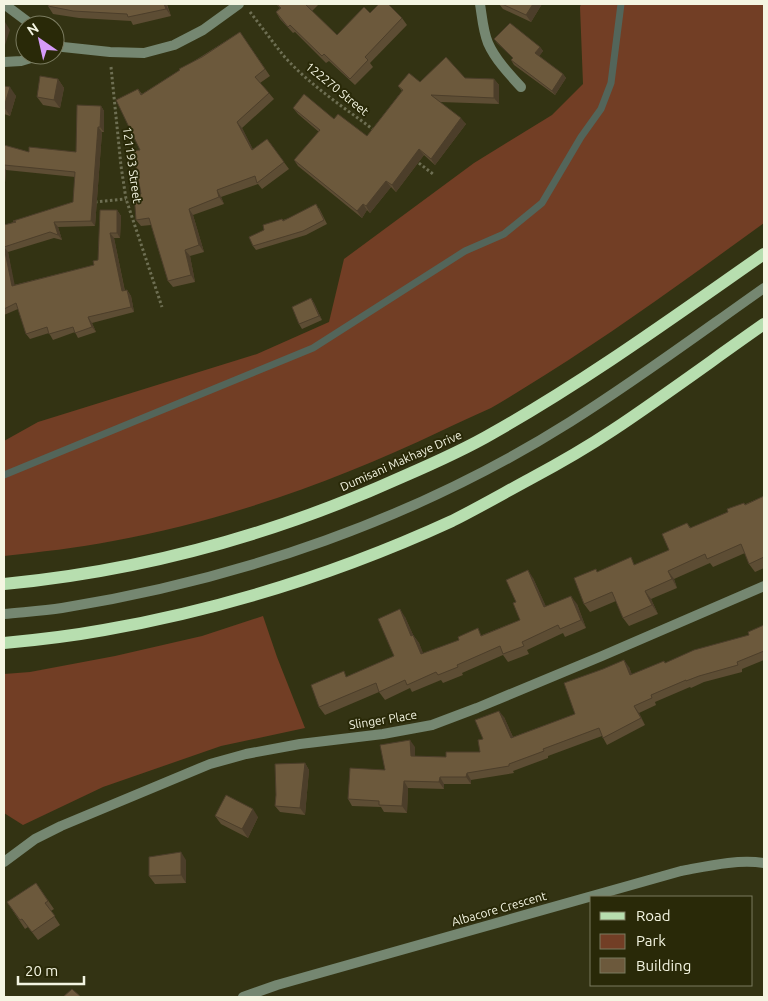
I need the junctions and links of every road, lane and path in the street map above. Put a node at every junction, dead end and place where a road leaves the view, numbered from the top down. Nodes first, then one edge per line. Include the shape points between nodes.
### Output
1 (4, 4) edge
2 (239, 4) edge
3 (480, 4) edge
4 (249, 11) dead end
5 (19, 15) edge
6 (65, 47) edge
7 (110, 52) junction
8 (521, 87) dead end
9 (378, 132) edge
10 (409, 156) edge
11 (433, 174) dead end
12 (126, 199) junction
13 (87, 203) edge
14 (764, 254) edge
15 (764, 288) edge
16 (162, 306) dead end
17 (764, 324) edge
18 (4, 584) edge
19 (764, 586) edge
20 (4, 614) edge
21 (4, 643) edge
22 (4, 862) edge
23 (764, 863) edge
24 (592, 896) edge
25 (590, 897) edge
26 (243, 997) edge

1 - 5 street
2 - 7 street via 203,30 174,45 144,53
3 - 8 street via 489,45
4 - 9 path, 122270 Street via 300,72
6 - 7 street
7 - 12 path, 121193 Street
10 - 11 path
12 - 13 path
12 - 16 path, 121193 Street
14 - 18 main road, Dumisani Makhaye Drive via 563,391 492,434 382,486 304,517 188,552 90,573
15 - 20 street via 569,423 505,460 392,514 294,552 216,575 61,608
17 - 21 main road via 567,458 451,521 401,542 344,565 237,600 104,630
19 - 22 street, Slinger Place via 432,725 300,744 210,764 61,826 35,839
23 - 24 street, Albacore Crescent via 718,864 681,871
25 - 26 street, Albacore Crescent

